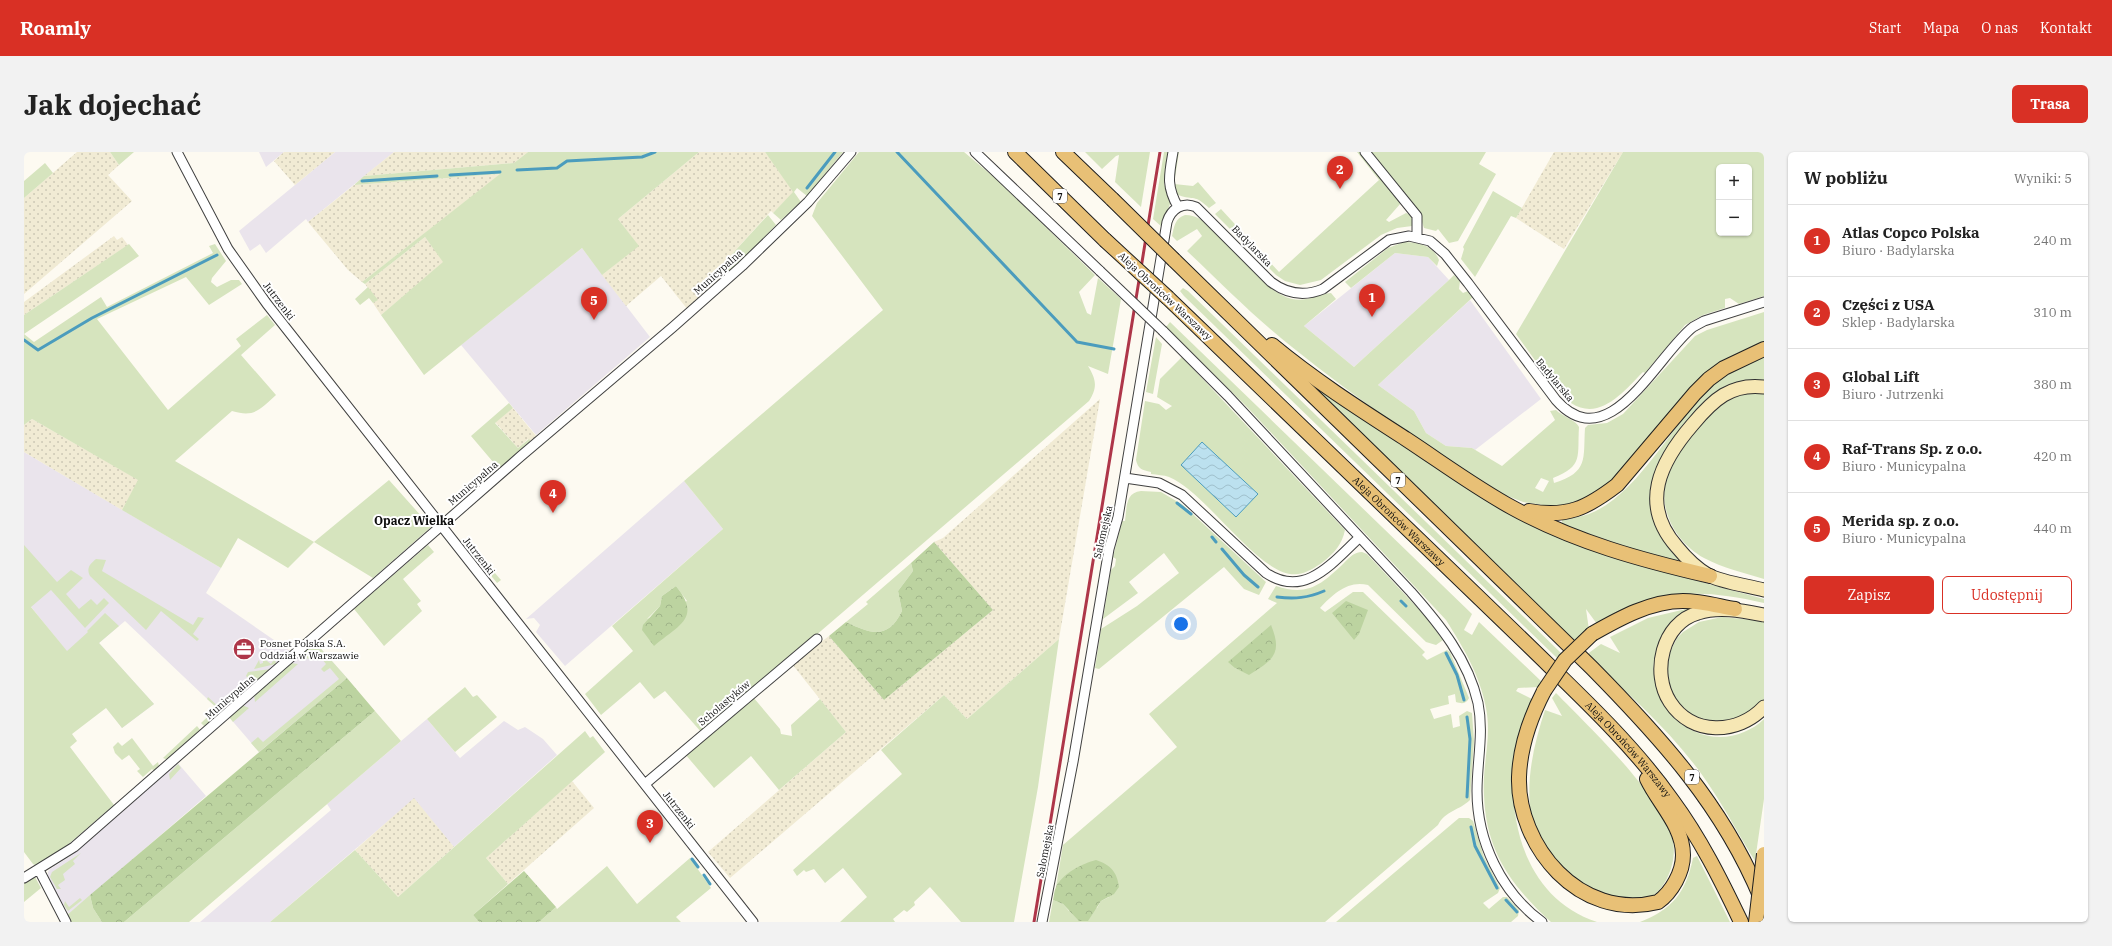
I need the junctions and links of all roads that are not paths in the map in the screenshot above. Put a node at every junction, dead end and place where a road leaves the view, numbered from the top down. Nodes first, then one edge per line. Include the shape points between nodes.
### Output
1 (177, 152) edge
2 (851, 152) edge
3 (976, 152) edge
4 (1015, 152) edge
5 (1063, 152) edge
6 (1173, 152) edge
7 (1365, 152) edge
8 (1178, 207) junction
9 (1417, 236) junction
10 (1206, 290) junction
11 (1764, 302) edge
12 (1764, 350) edge
13 (1764, 387) edge
14 (1125, 478) junction
15 (1512, 508) junction
16 (441, 526) junction
17 (1359, 538) junction
18 (1710, 576) junction
19 (1764, 590) edge
20 (1735, 609) junction
21 (1764, 614) edge
22 (817, 639) dead end
23 (1764, 707) edge
24 (1633, 752) junction
25 (645, 784) junction
26 (1764, 854) edge
27 (39, 870) junction
28 (24, 878) edge
29 (1764, 906) edge
30 (66, 922) edge
31 (753, 922) edge
32 (1042, 922) edge
33 (1542, 922) edge
34 (1741, 922) edge
35 (1756, 922) edge

1 - 16 street, Jutrzenki via 239,266
2 - 16 street, Municypalna via 808,202 742,266
3 - 17 street, bridge via 1228,396
4 - 24 main road, Aleja Obrońców Warszawy / 7, bridge via 1533,649
5 - 10 main road, 7, bridge
6 - 8 street via 1168,181
7 - 9 street via 1417,216
8 - 9 street, Badylarska via 1189,205 1199,210 1271,282 1297,294 1323,289 1389,240 1401,236
8 - 14 street, Salomejska via 1171,213 1168,222
9 - 11 street, Badylarska via 1430,241 1445,254 1556,400 1567,411 1582,418 1600,417 1618,408 1693,327 1704,321
10 - 15 main road via 1294,363
10 - 29 main road, 7 via 1592,668 1658,738 1688,772 1712,806 1750,872
12 - 15 main road via 1724,368 1709,379 1694,393 1617,485 1602,496 1574,511 1546,514
13 - 18 main road via 1750,385 1734,389 1717,398 1675,444 1660,476 1657,509 1662,527 1682,553
14 - 17 street via 1159,484 1182,495 1257,565 1282,581 1299,582 1315,576
14 - 32 street, Salomejska via 1118,520 1109,548 1073,762
15 - 18 main road via 1603,548
16 - 25 street, Jutrzenki
16 - 27 street, Municypalna via 74,847
17 - 33 street via 1431,614 1467,670 1475,691 1480,720 1477,790 1478,808 1487,848 1509,888
18 - 19 main road
20 - 21 main road
20 - 23 main road via 1698,613 1682,622 1664,646 1660,666 1662,684 1670,702 1681,713 1694,723 1710,728 1728,728 1749,721
20 - 24 main road, bridge via 1685,601 1667,602 1624,617 1592,634 1565,660 1534,711 1521,752 1519,778 1527,830 1541,864 1563,891 1600,914 1615,916 1636,913 1650,907 1665,897 1681,868 1683,855 1680,838 1670,815 1652,789
22 - 25 street, Scholastyków
24 - 34 main road, Aleja Obrońców Warszawy / 7 via 1672,799 1691,828 1724,885
25 - 31 street, Jutrzenki
26 - 35 main road, bridge
27 - 28 street, Municypalna
27 - 30 street

